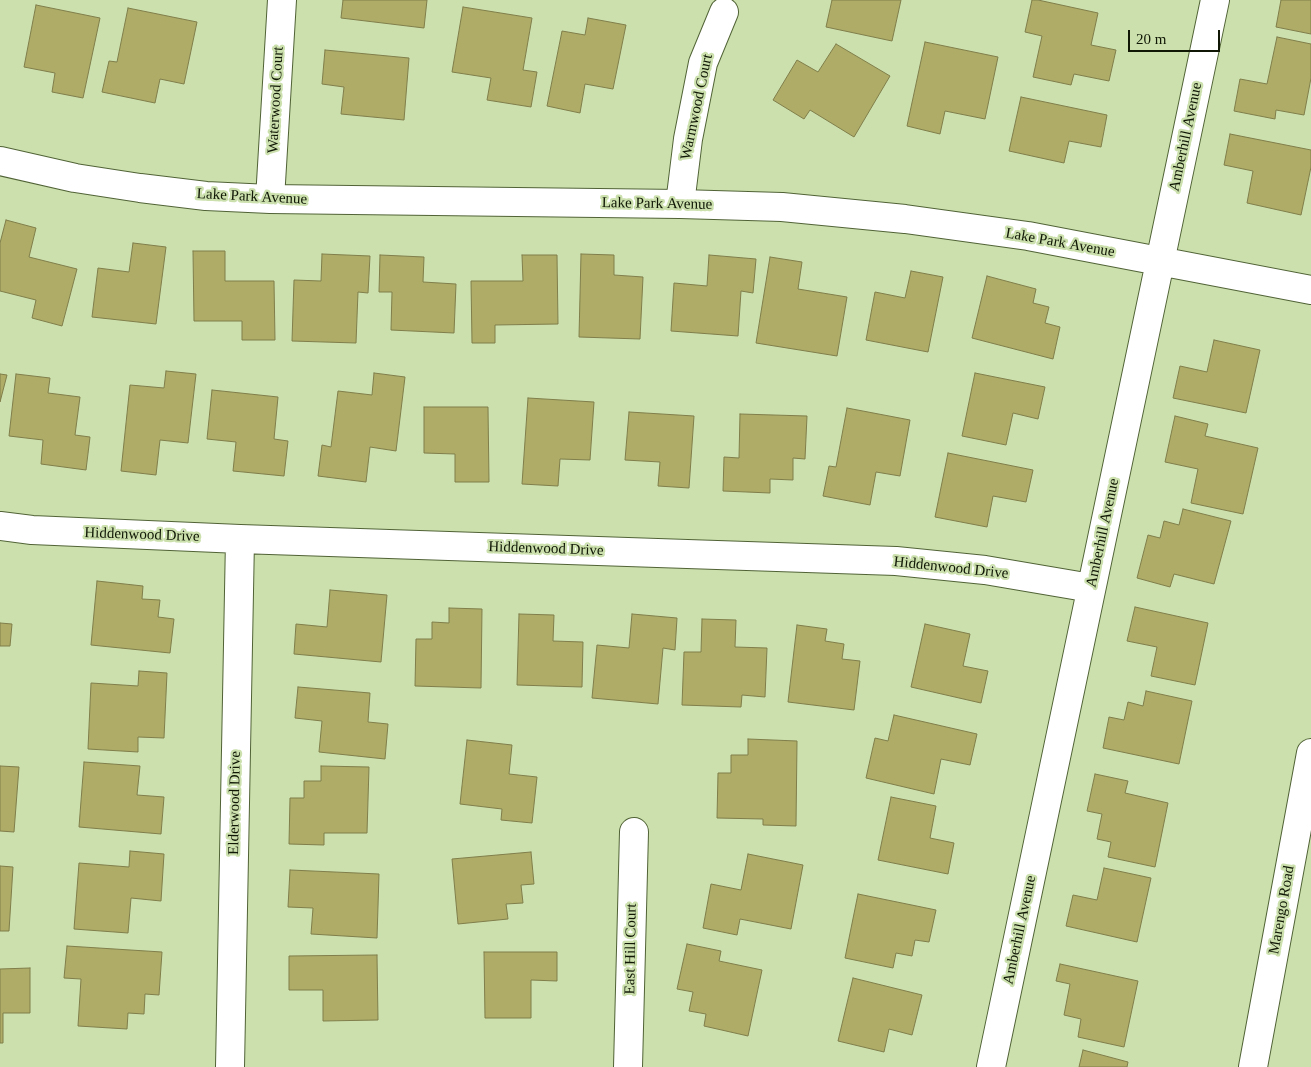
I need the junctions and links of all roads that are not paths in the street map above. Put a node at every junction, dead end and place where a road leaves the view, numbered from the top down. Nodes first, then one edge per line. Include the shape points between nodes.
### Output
1 (282, 0) edge
2 (1215, 0) edge
3 (724, 12) dead end
4 (0, 161) edge
5 (270, 199) junction
6 (680, 204) junction
7 (1160, 261) junction
8 (1311, 290) edge
9 (0, 526) edge
10 (240, 539) junction
11 (1091, 588) junction
12 (1311, 753) edge
13 (634, 832) dead end
14 (230, 1067) edge
15 (628, 1067) edge
16 (991, 1067) edge
17 (1253, 1067) edge

1 - 5 street, Waterwood Court
2 - 7 street, Amberhill Avenue
3 - 6 street, Warmwood Court via 704,63 688,139
4 - 5 street, Lake Park Avenue via 140,188
5 - 6 street, Lake Park Avenue
6 - 7 street, Lake Park Avenue via 782,208 905,219 1028,236
7 - 8 street, Lake Park Avenue
7 - 11 street, Amberhill Avenue
9 - 10 street, Hiddenwood Drive
10 - 11 street, Hiddenwood Drive via 896,561 985,570
10 - 14 street, Elderwood Drive
11 - 16 street, Amberhill Avenue
12 - 17 street, Marengo Road
13 - 15 street, East Hill Court

